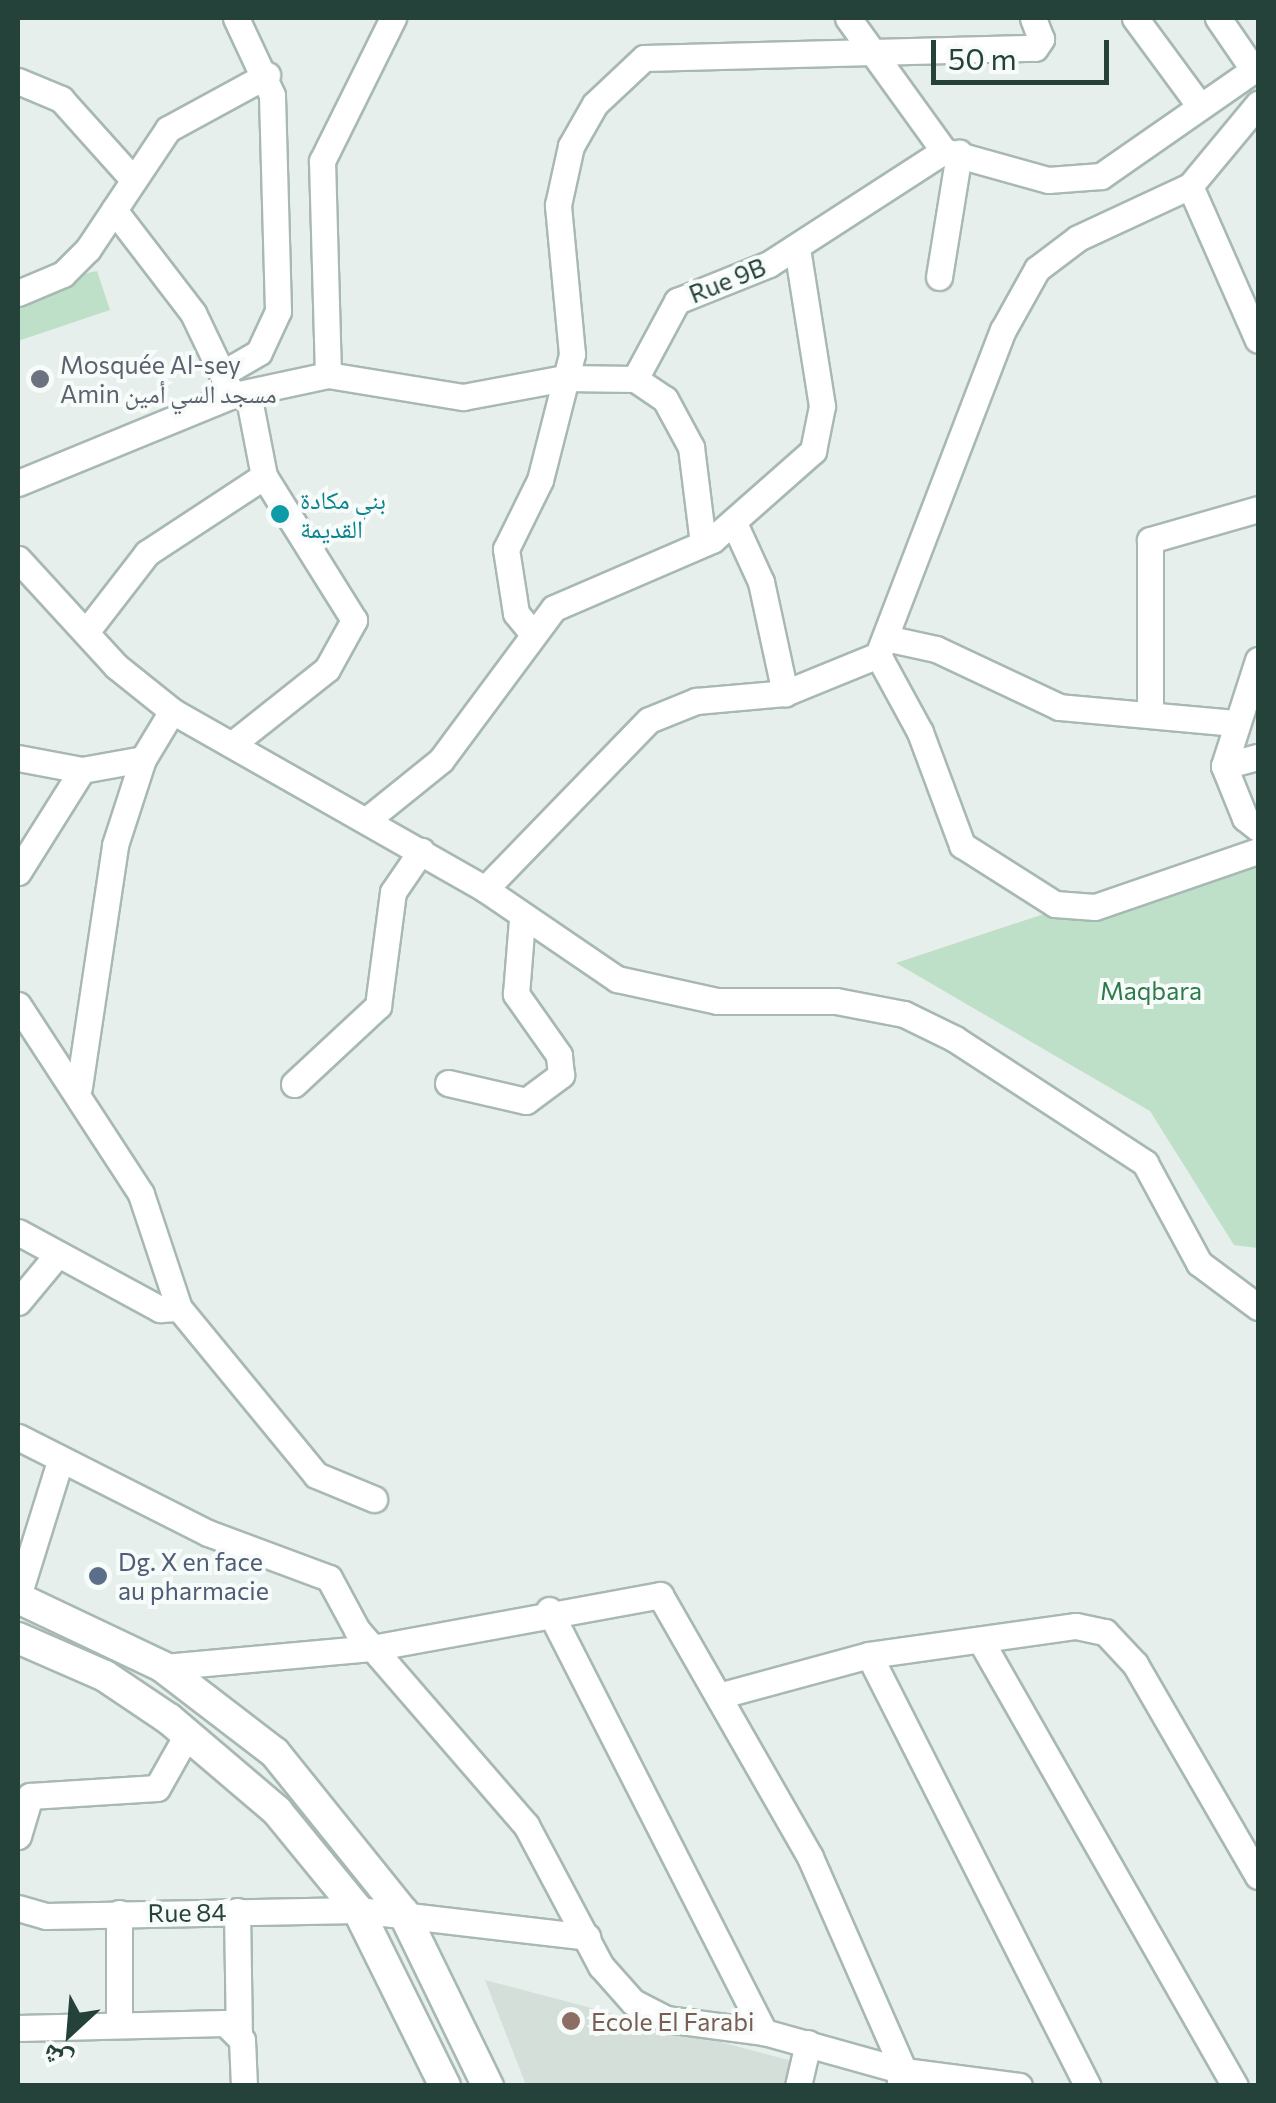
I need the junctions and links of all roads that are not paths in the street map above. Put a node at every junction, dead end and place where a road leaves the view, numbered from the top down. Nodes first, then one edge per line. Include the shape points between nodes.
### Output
1 (236, 18) edge
2 (393, 18) edge
3 (848, 18) edge
4 (1032, 18) edge
5 (1135, 18) edge
6 (1218, 18) edge
7 (872, 46) junction
8 (1256, 68) edge
9 (266, 75) junction
10 (18, 81) edge
11 (1198, 102) junction
12 (1258, 104) edge
13 (952, 152) junction
14 (132, 178) junction
15 (1190, 186) junction
16 (114, 210) junction
17 (797, 248) junction
18 (939, 277) dead end
19 (18, 293) edge
20 (1258, 340) edge
21 (328, 376) junction
22 (565, 378) junction
23 (634, 378) junction
24 (234, 387) junction
25 (264, 476) junction
26 (18, 483) edge
27 (1258, 510) edge
28 (734, 523) junction
29 (704, 543) junction
30 (18, 560) edge
31 (86, 632) junction
32 (532, 634) junction
33 (884, 647) junction
34 (1258, 660) edge
35 (785, 693) junction
36 (172, 711) junction
37 (1150, 715) junction
38 (1236, 723) junction
39 (235, 742) junction
40 (1258, 757) edge
41 (18, 758) edge
42 (143, 760) junction
43 (1224, 766) junction
44 (82, 770) junction
45 (368, 819) junction
46 (1258, 828) edge
47 (422, 851) junction
48 (1258, 851) edge
49 (18, 872) edge
50 (485, 889) junction
51 (522, 919) junction
52 (18, 1005) edge
53 (448, 1083) dead end
54 (294, 1084) dead end
55 (79, 1087) junction
56 (18, 1232) edge
57 (58, 1254) junction
58 (18, 1302) edge
59 (1258, 1307) edge
60 (179, 1308) junction
61 (18, 1437) edge
62 (60, 1461) junction
63 (374, 1499) dead end
64 (18, 1597) edge
65 (549, 1610) junction
66 (18, 1638) edge
67 (982, 1643) junction
68 (372, 1648) junction
69 (869, 1655) junction
70 (163, 1667) junction
71 (722, 1695) junction
72 (188, 1733) junction
73 (18, 1836) edge
74 (1258, 1876) edge
75 (18, 1908) edge
76 (358, 1910) junction
77 (237, 1911) junction
78 (120, 1912) junction
79 (403, 1912) junction
80 (587, 1936) junction
81 (119, 2024) junction
82 (18, 2028) edge
83 (239, 2032) junction
84 (764, 2032) junction
85 (808, 2043) junction
86 (902, 2078) edge
87 (244, 2086) edge
88 (445, 2086) edge
89 (488, 2086) edge
90 (798, 2086) edge
91 (1020, 2086) edge
92 (1088, 2086) edge
93 (1235, 2086) edge

1 - 9 street
2 - 21 street via 322,161
3 - 7 street
4 - 7 street via 1041,38 1034,48 927,56
5 - 11 street
6 - 8 street
7 - 13 street
7 - 22 street via 776,60 644,58 595,104 572,146 558,204 572,354
8 - 11 street
9 - 14 street via 168,130
9 - 24 street via 277,321
10 - 14 street via 60,99
11 - 13 street via 1118,171 1089,178 1048,180
12 - 15 street
13 - 17 street, Rue 9B
13 - 18 street
14 - 16 street
15 - 20 street
15 - 33 street via 1078,238 1037,269 975,400
16 - 19 street via 73,265
16 - 24 street
17 - 23 street, Rue 9B via 664,310 655,352
17 - 28 street via 820,387 818,440
21 - 22 street via 463,398
21 - 24 street
22 - 23 street
22 - 32 street via 540,480 506,549 516,613
23 - 29 street via 665,400 691,447
24 - 25 street
24 - 26 street
25 - 31 street via 147,553
25 - 39 street via 352,632 317,678
27 - 37 street via 1150,540
28 - 29 street
28 - 35 street via 761,582
29 - 32 street via 572,596
30 - 31 street
31 - 36 street
32 - 45 street via 441,760
33 - 35 street
33 - 37 street via 936,649 1060,707
33 - 48 street via 962,845 1055,904 1095,907
34 - 38 street
35 - 50 street via 696,702 650,720
36 - 39 street
36 - 42 street
37 - 38 street
38 - 43 street
39 - 45 street
40 - 43 street
41 - 44 street
42 - 44 street
42 - 55 street via 115,845
43 - 46 street via 1245,818
44 - 49 street
45 - 47 street
47 - 50 street
47 - 54 street via 393,892 378,1006
50 - 51 street
51 - 53 street via 516,994 559,1055 562,1075 526,1101
51 - 59 street via 617,979 665,993 836,1001 904,1014 954,1039 1146,1164 1199,1263
52 - 55 street via 52,1063
55 - 60 street via 168,1250
56 - 57 street
57 - 58 street
57 - 60 street via 160,1310
60 - 63 street via 316,1475
61 - 62 street
62 - 64 street
62 - 68 street via 230,1543 320,1571
64 - 70 street
65 - 68 street
65 - 71 street via 660,1595
65 - 84 street
66 - 72 street via 105,1676
67 - 69 street
67 - 74 street via 1076,1626 1113,1636
67 - 93 street
68 - 70 street
68 - 80 street via 526,1825
69 - 71 street
69 - 92 street
70 - 79 street via 275,1753
71 - 86 street via 810,1858
72 - 73 street via 156,1788 30,1796
72 - 76 street via 290,1825
75 - 78 street, Rue 84
76 - 77 street, Rue 84
76 - 79 street, Rue 84
76 - 88 street
77 - 78 street, Rue 84
77 - 83 street
78 - 81 street
79 - 80 street, Rue 84
79 - 89 street
80 - 84 street via 613,1985 644,2009
81 - 82 street
81 - 83 street via 214,2022
83 - 87 street
84 - 85 street
85 - 86 street
85 - 90 street
86 - 91 street

